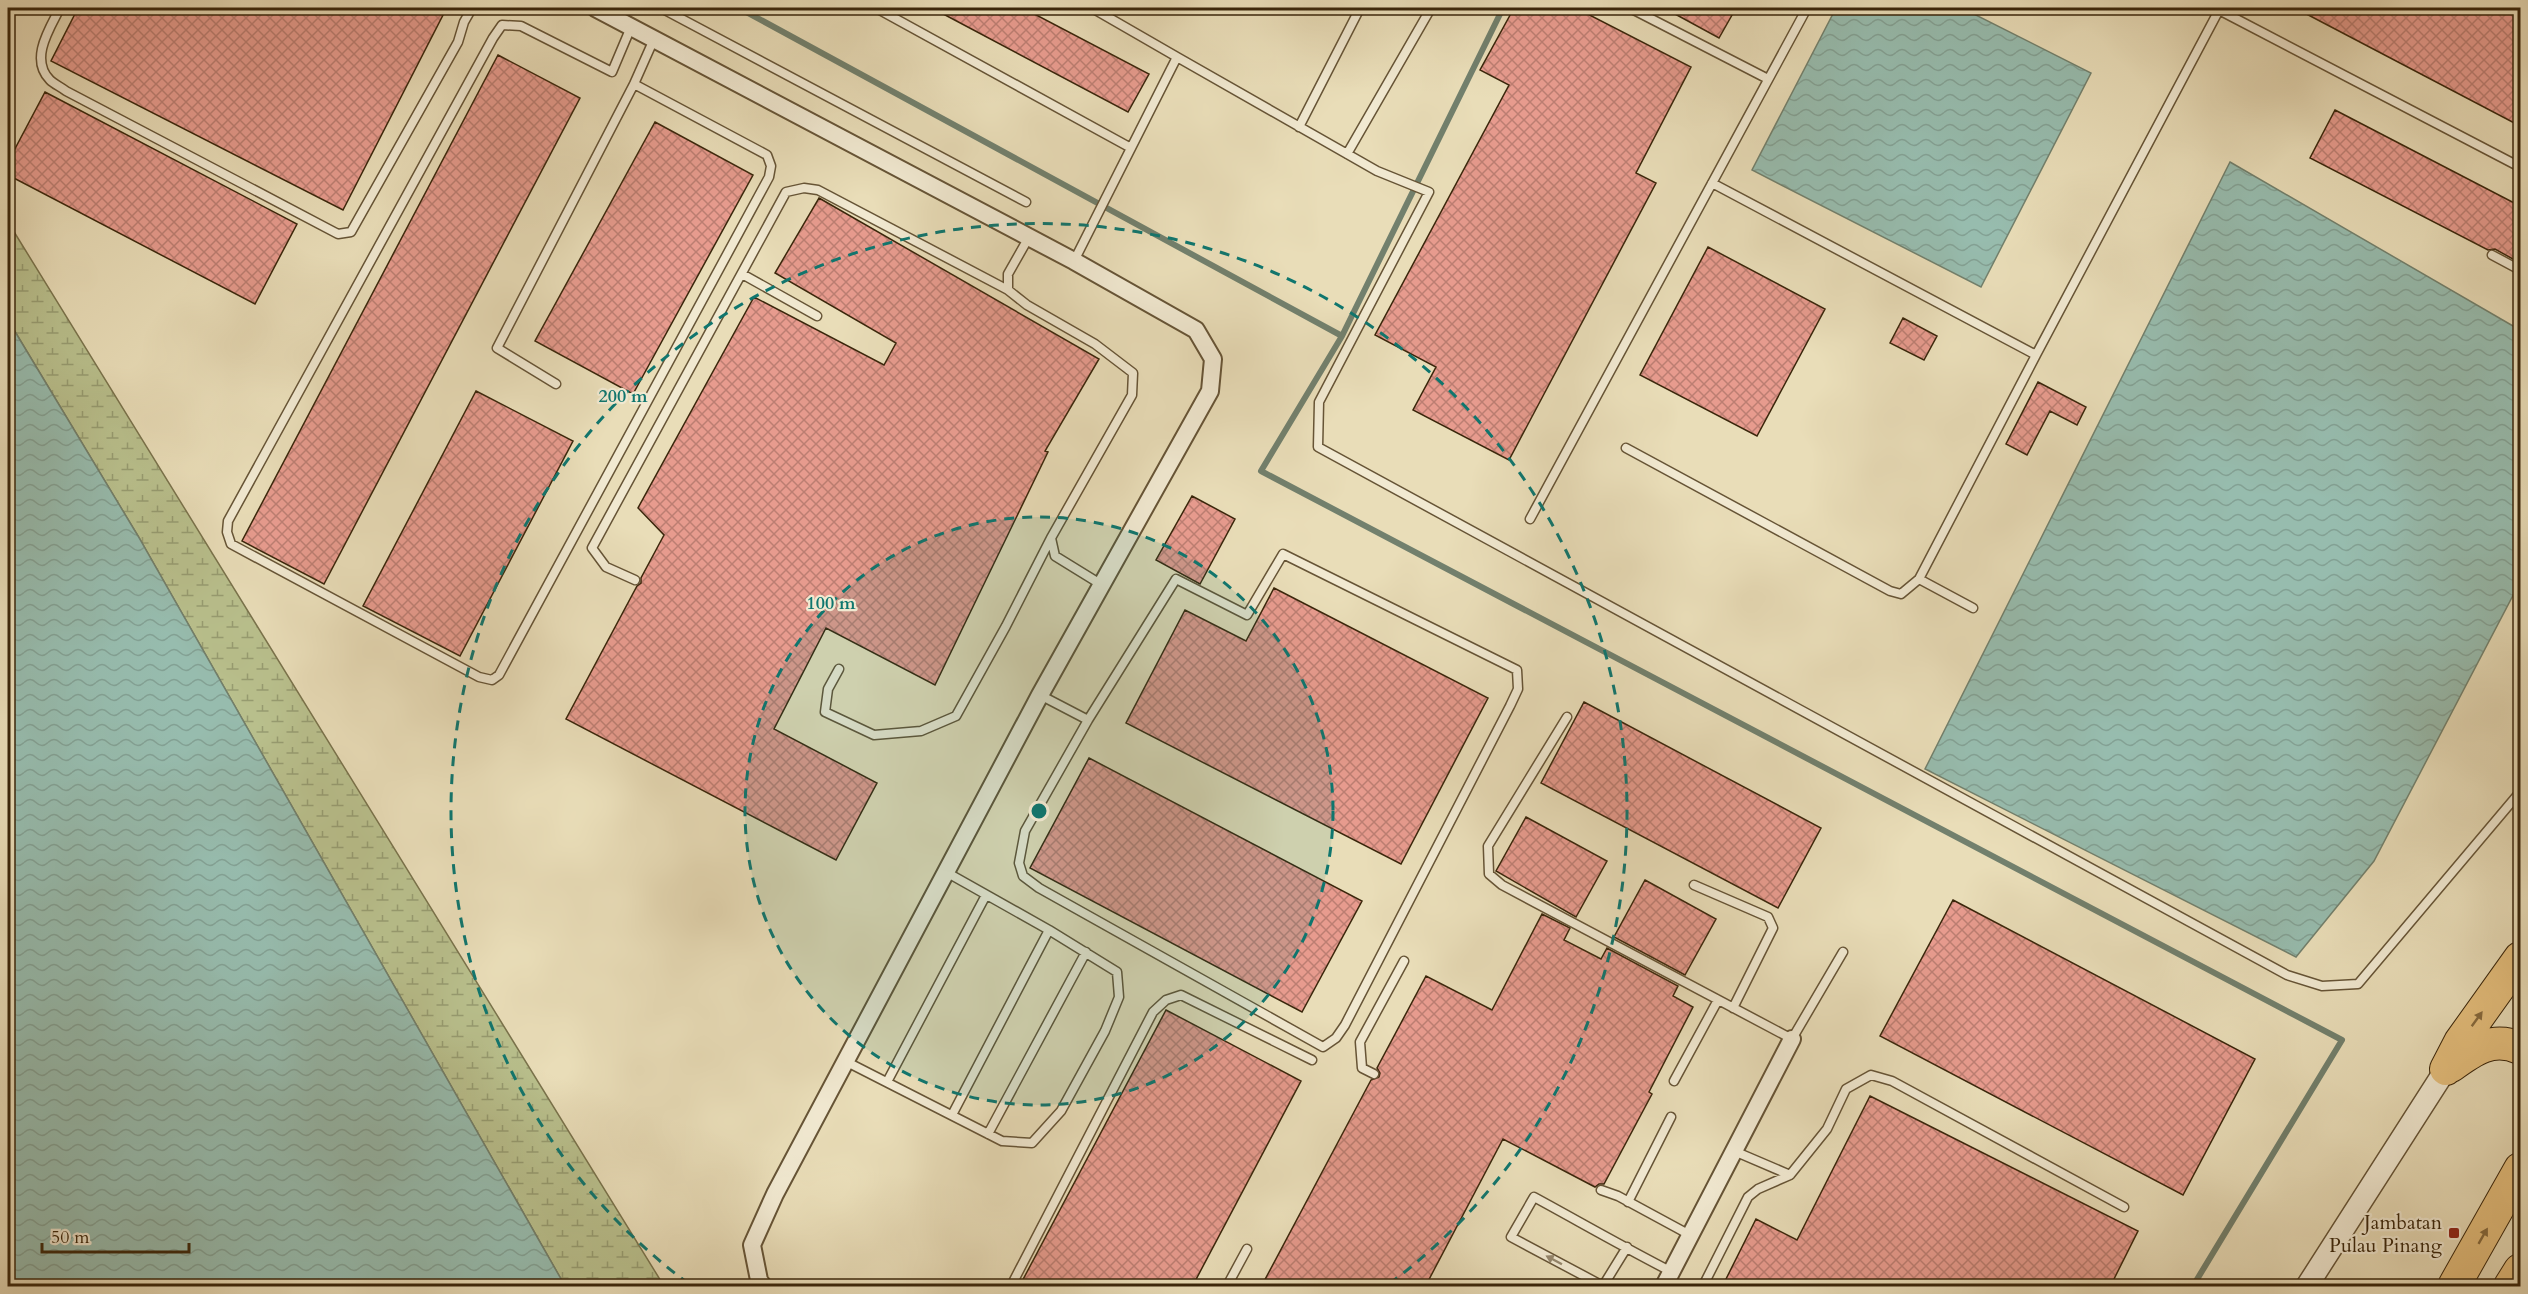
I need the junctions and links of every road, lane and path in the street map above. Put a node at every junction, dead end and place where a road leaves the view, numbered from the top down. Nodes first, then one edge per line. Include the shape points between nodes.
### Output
1 (60, 8) edge
2 (471, 8) edge
3 (595, 8) edge
4 (661, 8) edge
5 (876, 8) edge
6 (1092, 8) edge
7 (1360, 8) edge
8 (1431, 8) edge
9 (1630, 8) edge
10 (1807, 8) edge
11 (2216, 9) edge
12 (631, 27) junction
13 (654, 39) junction
14 (1177, 57) junction
15 (1768, 79) junction
16 (634, 84) junction
17 (1299, 127) junction
18 (1131, 148) junction
19 (1347, 154) junction
20 (2520, 167) edge
21 (1712, 183) junction
22 (1026, 202) dead end
23 (1029, 237) junction
24 (2492, 255) dead end
25 (1074, 261) junction
26 (2520, 270) edge
27 (742, 274) junction
28 (1008, 290) junction
29 (817, 316) dead end
30 (2036, 355) junction
31 (556, 384) dead end
32 (1626, 448) dead end
33 (1530, 519) dead end
34 (1051, 538) junction
35 (1919, 579) junction
36 (635, 580) dead end
37 (1102, 585) junction
38 (1973, 608) dead end
39 (839, 669) dead end
40 (1040, 695) junction
41 (1567, 717) dead end
42 (1088, 720) junction
43 (2520, 792) edge
44 (946, 872) junction
45 (1694, 885) dead end
46 (986, 895) junction
47 (1049, 930) junction
48 (1086, 951) junction
49 (1843, 951) dead end
50 (2520, 958) edge
51 (1404, 961) dead end
52 (1718, 1000) junction
53 (1733, 1008) junction
54 (1792, 1039) junction
55 (2520, 1048) edge
56 (1312, 1059) dead end
57 (845, 1061) junction
58 (2446, 1069) junction
59 (1374, 1074) dead end
60 (1674, 1081) dead end
61 (887, 1082) junction
62 (952, 1115) junction
63 (1671, 1117) dead end
64 (988, 1134) junction
65 (1734, 1151) junction
66 (2520, 1169) edge
67 (1790, 1175) junction
68 (1601, 1190) dead end
69 (1628, 1202) junction
70 (2124, 1207) dead end
71 (1690, 1235) junction
72 (1627, 1247) junction
73 (1247, 1248) dead end
74 (2520, 1270) edge
75 (1668, 1279) edge
76 (763, 1287) edge
77 (1011, 1287) edge
78 (1227, 1287) edge
79 (1703, 1287) edge
80 (2307, 1287) edge
81 (2454, 1287) edge
82 (2510, 1287) edge

1 - 2 lane via 41,48 42,65 49,79 338,234 351,232 458,42
3 - 12 street
4 - 22 lane
5 - 18 lane
6 - 14 lane
7 - 17 lane
8 - 19 lane
9 - 15 lane
10 - 15 lane
11 - 20 lane
11 - 30 lane
12 - 13 street
12 - 16 lane via 612,72 521,26 502,25 228,521 231,544 479,677 492,680 500,675 769,177 767,155
13 - 16 lane
13 - 23 street
14 - 17 lane
14 - 18 lane
15 - 21 lane
16 - 31 lane via 497,348
17 - 19 lane
18 - 25 lane
19 - 43 lane via 1429,192 1319,402 1318,447 2287,975 2322,986 2358,984
21 - 30 lane
21 - 33 lane
23 - 25 street
23 - 28 lane via 1008,274
24 - 26 lane
25 - 37 street via 1196,330 1213,359 1210,391
27 - 28 lane via 786,192 804,188 818,190
27 - 29 lane
27 - 36 lane via 592,549 606,567
28 - 34 lane via 1095,344 1133,373 1132,395
30 - 35 lane
32 - 35 lane via 1890,591 1901,594
34 - 37 lane via 1055,556
34 - 39 lane via 956,716 921,731 874,735 825,712 828,689
35 - 38 lane
37 - 40 street
40 - 42 lane
40 - 44 street
41 - 52 lane via 1488,846 1489,874 1502,885
42 - 42 lane via 1025,831 1019,863 1023,876 1323,1047 1345,1025 1510,706 1518,689 1517,670 1283,554 1247,615 1176,579
44 - 46 lane
44 - 57 street
45 - 53 lane via 1768,917 1773,928
46 - 47 lane
46 - 61 lane
47 - 48 lane
47 - 62 lane
48 - 64 lane
48 - 64 lane via 1117,972 1119,997 1105,1031 1060,1111 1032,1143 1002,1141
49 - 54 lane
58 -> 50 highway via 2460,1042
51 - 59 lane via 1360,1042 1362,1068
52 - 53 lane
52 - 60 lane
53 - 54 lane
54 - 65 street
55 - 58 highway via 2485,1044
56 - 77 lane via 1180,995 1166,1000 1153,1012
57 - 61 lane
57 - 76 street via 752,1245
58 - 80 street
61 - 62 lane
62 - 64 lane
63 - 69 lane
65 - 67 lane
65 - 71 street
81 -> 66 highway
67 - 70 lane via 1827,1130 1846,1089 1871,1075 1892,1081
67 - 79 lane via 1748,1197
68 - 69 lane
69 - 71 lane
71 - 75 street
72 -> 72 lane via 1603,1286 1511,1238 1534,1197
72 - 75 lane
73 - 78 lane
74 - 82 highway

